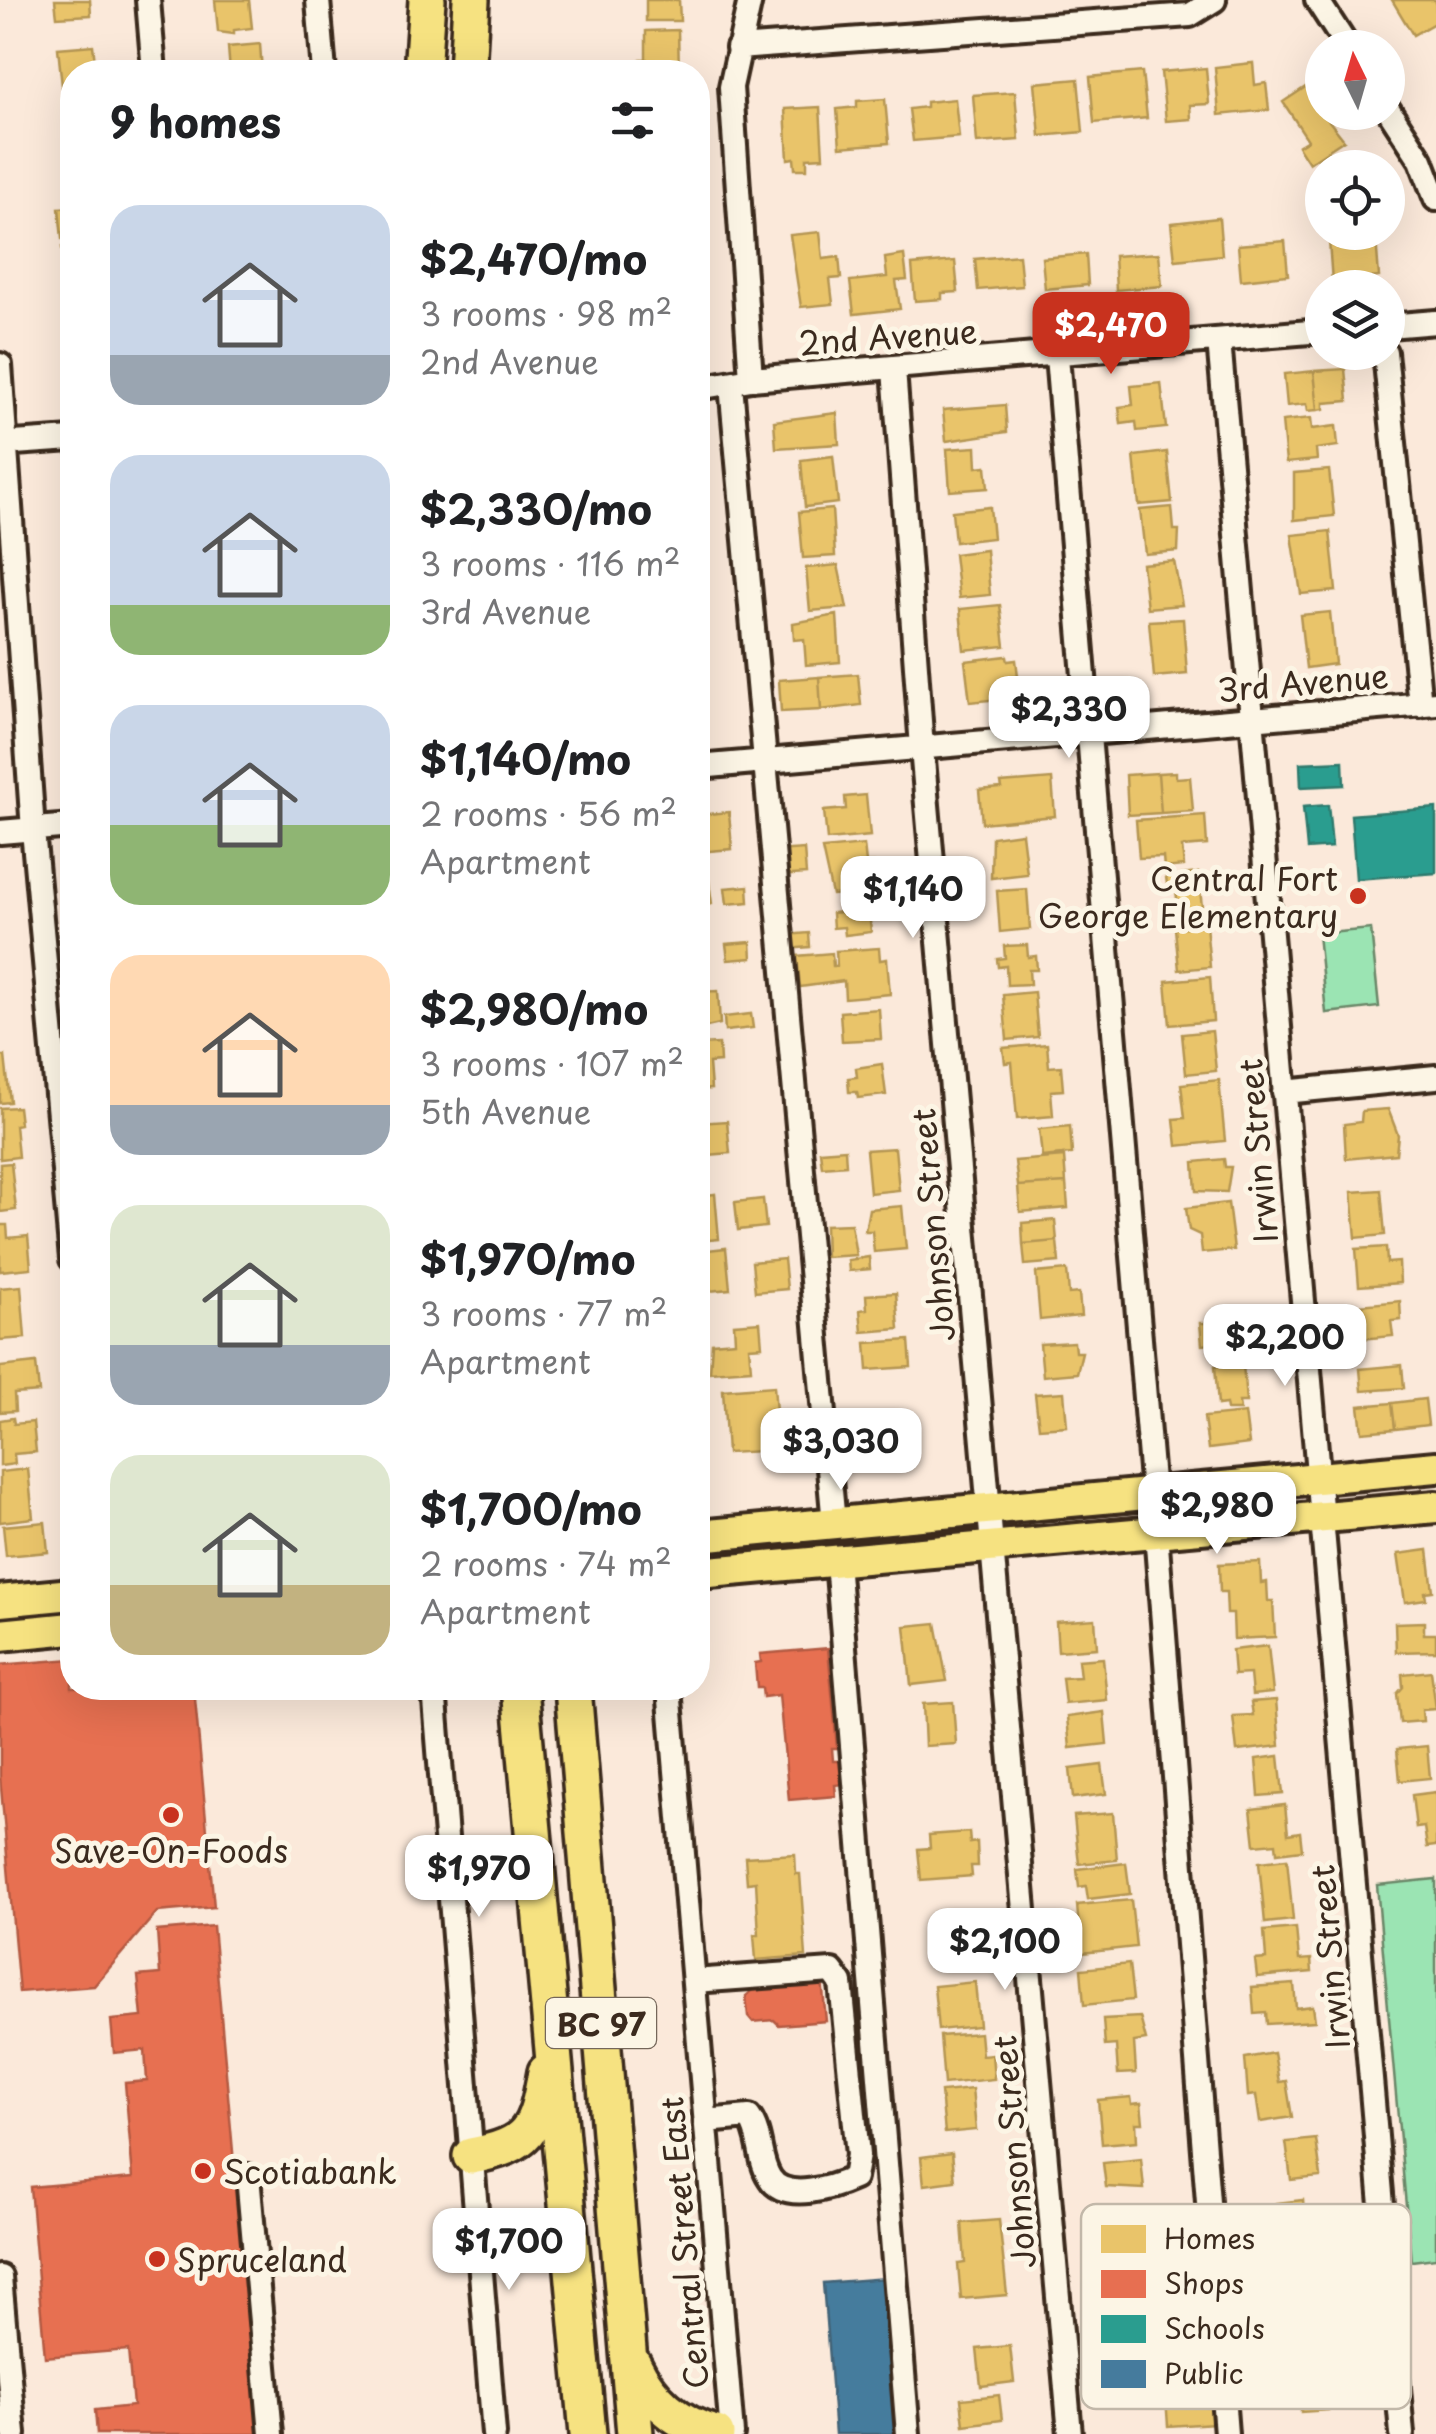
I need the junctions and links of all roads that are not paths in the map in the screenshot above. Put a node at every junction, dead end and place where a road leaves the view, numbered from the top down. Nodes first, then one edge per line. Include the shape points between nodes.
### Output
1 (148, 0) edge
2 (318, 0) edge
3 (427, 0) edge
4 (471, 0) edge
5 (750, 0) edge
6 (1214, 0) edge
7 (1317, 0) edge
8 (1336, 30) edge
9 (738, 48) junction
10 (153, 60) edge
11 (323, 60) edge
12 (423, 60) edge
13 (468, 60) edge
14 (1402, 130) edge
15 (1436, 199) edge
16 (1436, 322) edge
17 (1405, 325) edge
18 (1305, 333) edge
19 (1219, 340) junction
20 (1057, 356) junction
21 (0, 366) edge
22 (894, 369) junction
23 (1387, 370) edge
24 (741, 382) junction
25 (710, 386) edge
26 (60, 440) edge
27 (4, 444) edge
28 (1428, 704) edge
29 (1249, 718) junction
30 (1089, 733) junction
31 (922, 748) junction
32 (763, 761) junction
33 (710, 766) edge
34 (60, 827) edge
35 (32, 830) junction
36 (0, 832) edge
37 (1436, 1077) edge
38 (1284, 1092) junction
39 (60, 1130) edge
40 (1436, 1467) edge
41 (1320, 1478) junction
42 (1153, 1494) junction
43 (1436, 1508) edge
44 (989, 1509) junction
45 (1324, 1517) junction
46 (834, 1524) junction
47 (1156, 1532) junction
48 (710, 1535) edge
49 (992, 1547) junction
50 (838, 1561) junction
51 (710, 1572) edge
52 (60, 1595) edge
53 (0, 1602) edge
54 (60, 1629) edge
55 (0, 1635) edge
56 (435, 1700) edge
57 (521, 1700) edge
58 (567, 1700) edge
59 (670, 1700) edge
60 (694, 1980) junction
61 (552, 2036) junction
62 (706, 2120) junction
63 (471, 2156) junction
64 (248, 2176) dead end
65 (1208, 2204) edge
66 (1382, 2204) edge
67 (0, 2276) edge
68 (628, 2354) junction
69 (1224, 2409) edge
70 (1400, 2409) edge
71 (14, 2434) edge
72 (271, 2434) edge
73 (494, 2434) edge
74 (588, 2434) edge
75 (635, 2434) edge
76 (716, 2434) edge
77 (732, 2434) edge
78 (908, 2434) edge
79 (1070, 2434) edge
80 (1226, 2434) edge
81 (1402, 2434) edge

1 - 10 street
2 - 11 street
3 - 12 highway
4 - 13 highway
5 - 9 street
6 - 9 street via 1190,15
7 - 8 street
9 - 24 street via 730,87
14 - 15 street
16 - 17 street
18 - 19 street, 2nd Avenue
19 - 20 street, 2nd Avenue
19 - 29 street, Irwin Street
20 - 22 street, 2nd Avenue
20 - 30 street
21 - 27 street
22 - 24 street, 2nd Avenue
22 - 31 street, Johnson Street
23 - 28 street
24 - 25 street, 2nd Avenue
24 - 32 street
26 - 27 street
27 - 35 street
28 - 29 street, 3rd Avenue
29 - 30 street, 3rd Avenue
29 - 38 street, Irwin Street
30 - 31 street, 3rd Avenue
30 - 42 street
31 - 32 street, 3rd Avenue
31 - 44 street, Johnson Street
32 - 33 street, 3rd Avenue
32 - 46 street
34 - 35 street
35 - 36 street
35 - 39 street
37 - 38 street
38 - 41 street, Irwin Street
40 - 41 main road
41 - 42 main road
41 - 45 street, Irwin Street
42 - 44 main road
43 - 45 main road
44 - 46 main road
44 - 49 street, Johnson Street
45 - 47 main road
45 - 66 street, Irwin Street
46 - 48 main road
47 - 49 main road
47 - 65 street
49 - 50 main road
49 - 79 street, Johnson Street
50 - 51 main road
50 - 78 street
52 - 53 main road
54 - 55 main road
56 - 63 street
57 - 61 highway, BC 97
58 - 68 highway, BC 97
59 - 60 street, Central Street East
60 - 62 street, Central Street East
60 - 62 street via 832,1971 841,1983 858,2154 854,2178 834,2188 782,2188 770,2179 749,2117
61 - 63 highway via 542,2092 521,2141
61 - 74 highway, BC 97
62 - 77 street, Central Street East
63 - 73 street
64 - 72 street
67 - 71 street
68 - 75 highway, BC 97
68 - 76 highway via 656,2400 688,2424
69 - 80 street
70 - 81 street, Irwin Street

